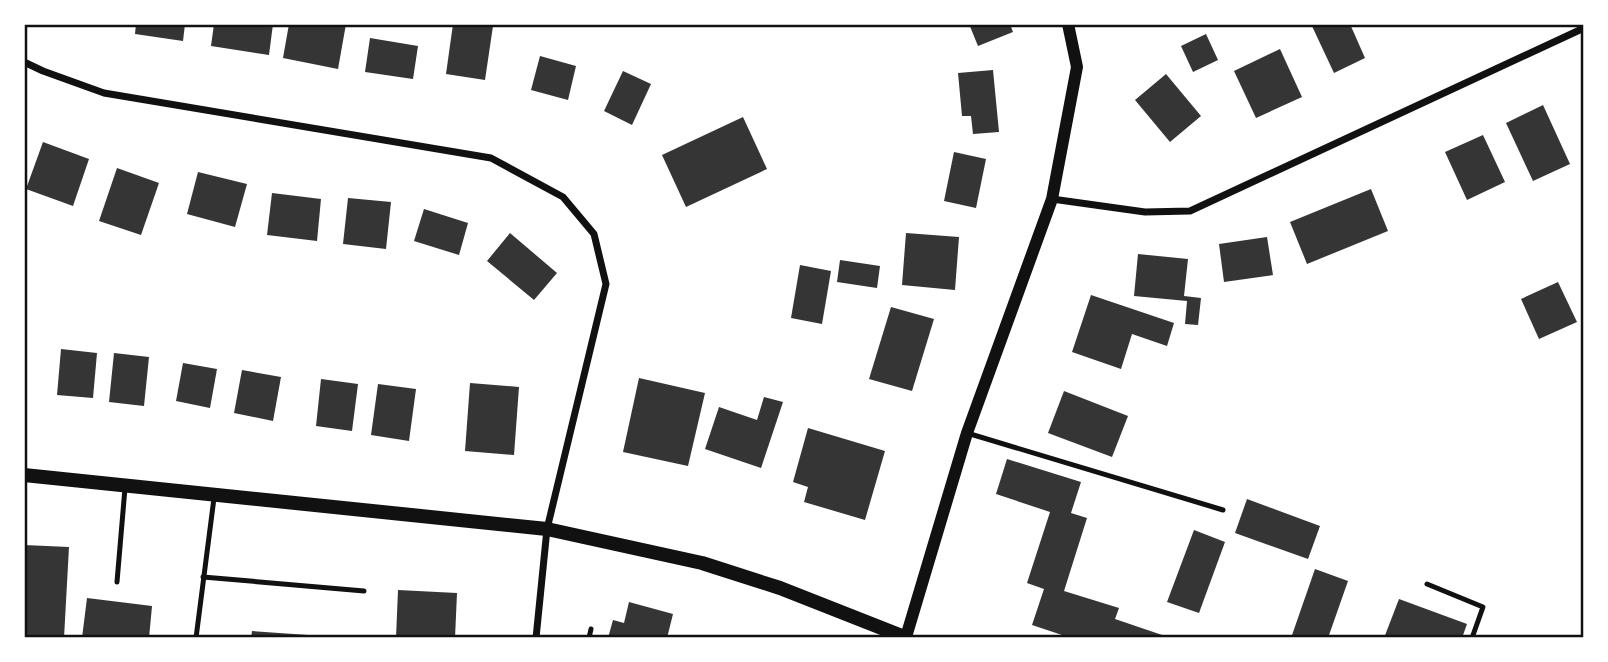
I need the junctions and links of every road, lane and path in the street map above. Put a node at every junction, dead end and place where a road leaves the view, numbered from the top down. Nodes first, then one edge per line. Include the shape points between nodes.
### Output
1 (1068, 24) edge
2 (1584, 28) edge
3 (24, 62) edge
4 (1052, 199) junction
5 (967, 433) junction
6 (24, 475) edge
7 (126, 485) junction
8 (214, 495) junction
9 (1223, 510) dead end
10 (547, 529) junction
11 (203, 577) junction
12 (117, 582) dead end
13 (1427, 584) dead end
14 (364, 591) dead end
15 (591, 629) dead end
16 (906, 637) edge
17 (196, 638) edge
18 (536, 638) edge
19 (589, 638) edge
20 (1472, 638) edge

1 - 4 street via 1077,67
2 - 4 street via 1190,211 1144,212
3 - 10 street via 104,93 491,158 563,197 594,234 606,284
4 - 5 street
5 - 9 lane
5 - 16 street
6 - 7 main road
7 - 8 main road
7 - 12 lane
8 - 10 main road
8 - 11 lane
10 - 16 main road via 702,563
10 - 18 street
11 - 14 lane
11 - 17 lane
13 - 20 lane via 1483,607
15 - 19 lane

